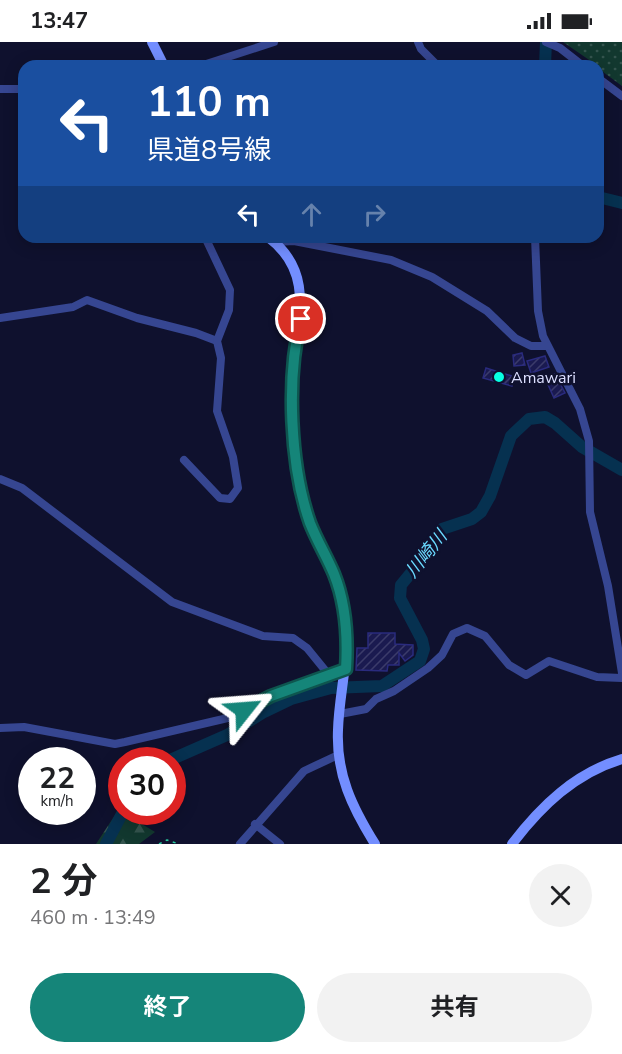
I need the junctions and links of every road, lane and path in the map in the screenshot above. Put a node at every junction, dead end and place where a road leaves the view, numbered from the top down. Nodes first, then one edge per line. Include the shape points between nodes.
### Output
1 (152, 42) edge
2 (274, 42) edge
3 (418, 42) edge
4 (546, 42) edge
5 (162, 60) edge
6 (218, 60) edge
7 (432, 60) edge
8 (575, 60) edge
9 (604, 82) edge
10 (18, 88) edge
11 (0, 89) edge
12 (622, 96) edge
13 (208, 243) edge
14 (274, 243) edge
15 (309, 243) edge
16 (534, 243) edge
17 (0, 318) edge
18 (217, 341) junction
19 (547, 346) junction
20 (184, 460) dead end
21 (0, 479) edge
22 (345, 673) junction
23 (622, 673) edge
24 (329, 675) junction
25 (622, 678) edge
26 (340, 712) junction
27 (0, 728) edge
28 (338, 755) junction
29 (622, 759) edge
30 (255, 824) junction
31 (159, 844) edge
32 (179, 844) edge
33 (240, 844) edge
34 (280, 844) edge
35 (375, 844) edge
36 (512, 844) edge

1 - 5 main road
2 - 6 street
3 - 7 street
4 - 8 street
9 - 12 street
10 - 11 street
13 - 18 street via 230,290 229,310
14 - 22 main road via 292,267 301,298 292,387 297,459 307,514 335,576 342,604 347,648
15 - 19 street via 391,260 432,277 487,311 515,338
16 - 19 street via 538,311
17 - 18 street via 62,309 87,300
18 - 20 street via 221,358 217,411 233,457 238,488 230,499 220,498
19 - 23 street via 580,409 589,441 590,512 608,586
21 - 24 street via 22,488 172,602 262,636 293,638 307,648
22 - 24 street
22 - 26 main road
24 - 27 street via 271,696 232,717 115,744 24,727
25 - 26 street via 597,677 549,661 526,675 509,665 485,636 466,628 453,634 428,668 394,691 376,699 366,709
26 - 28 main road
28 - 30 street via 304,771
28 - 35 main road via 346,790
29 - 36 main road via 565,788
30 - 33 street
30 - 34 street
31 - 32 path via 167,840

